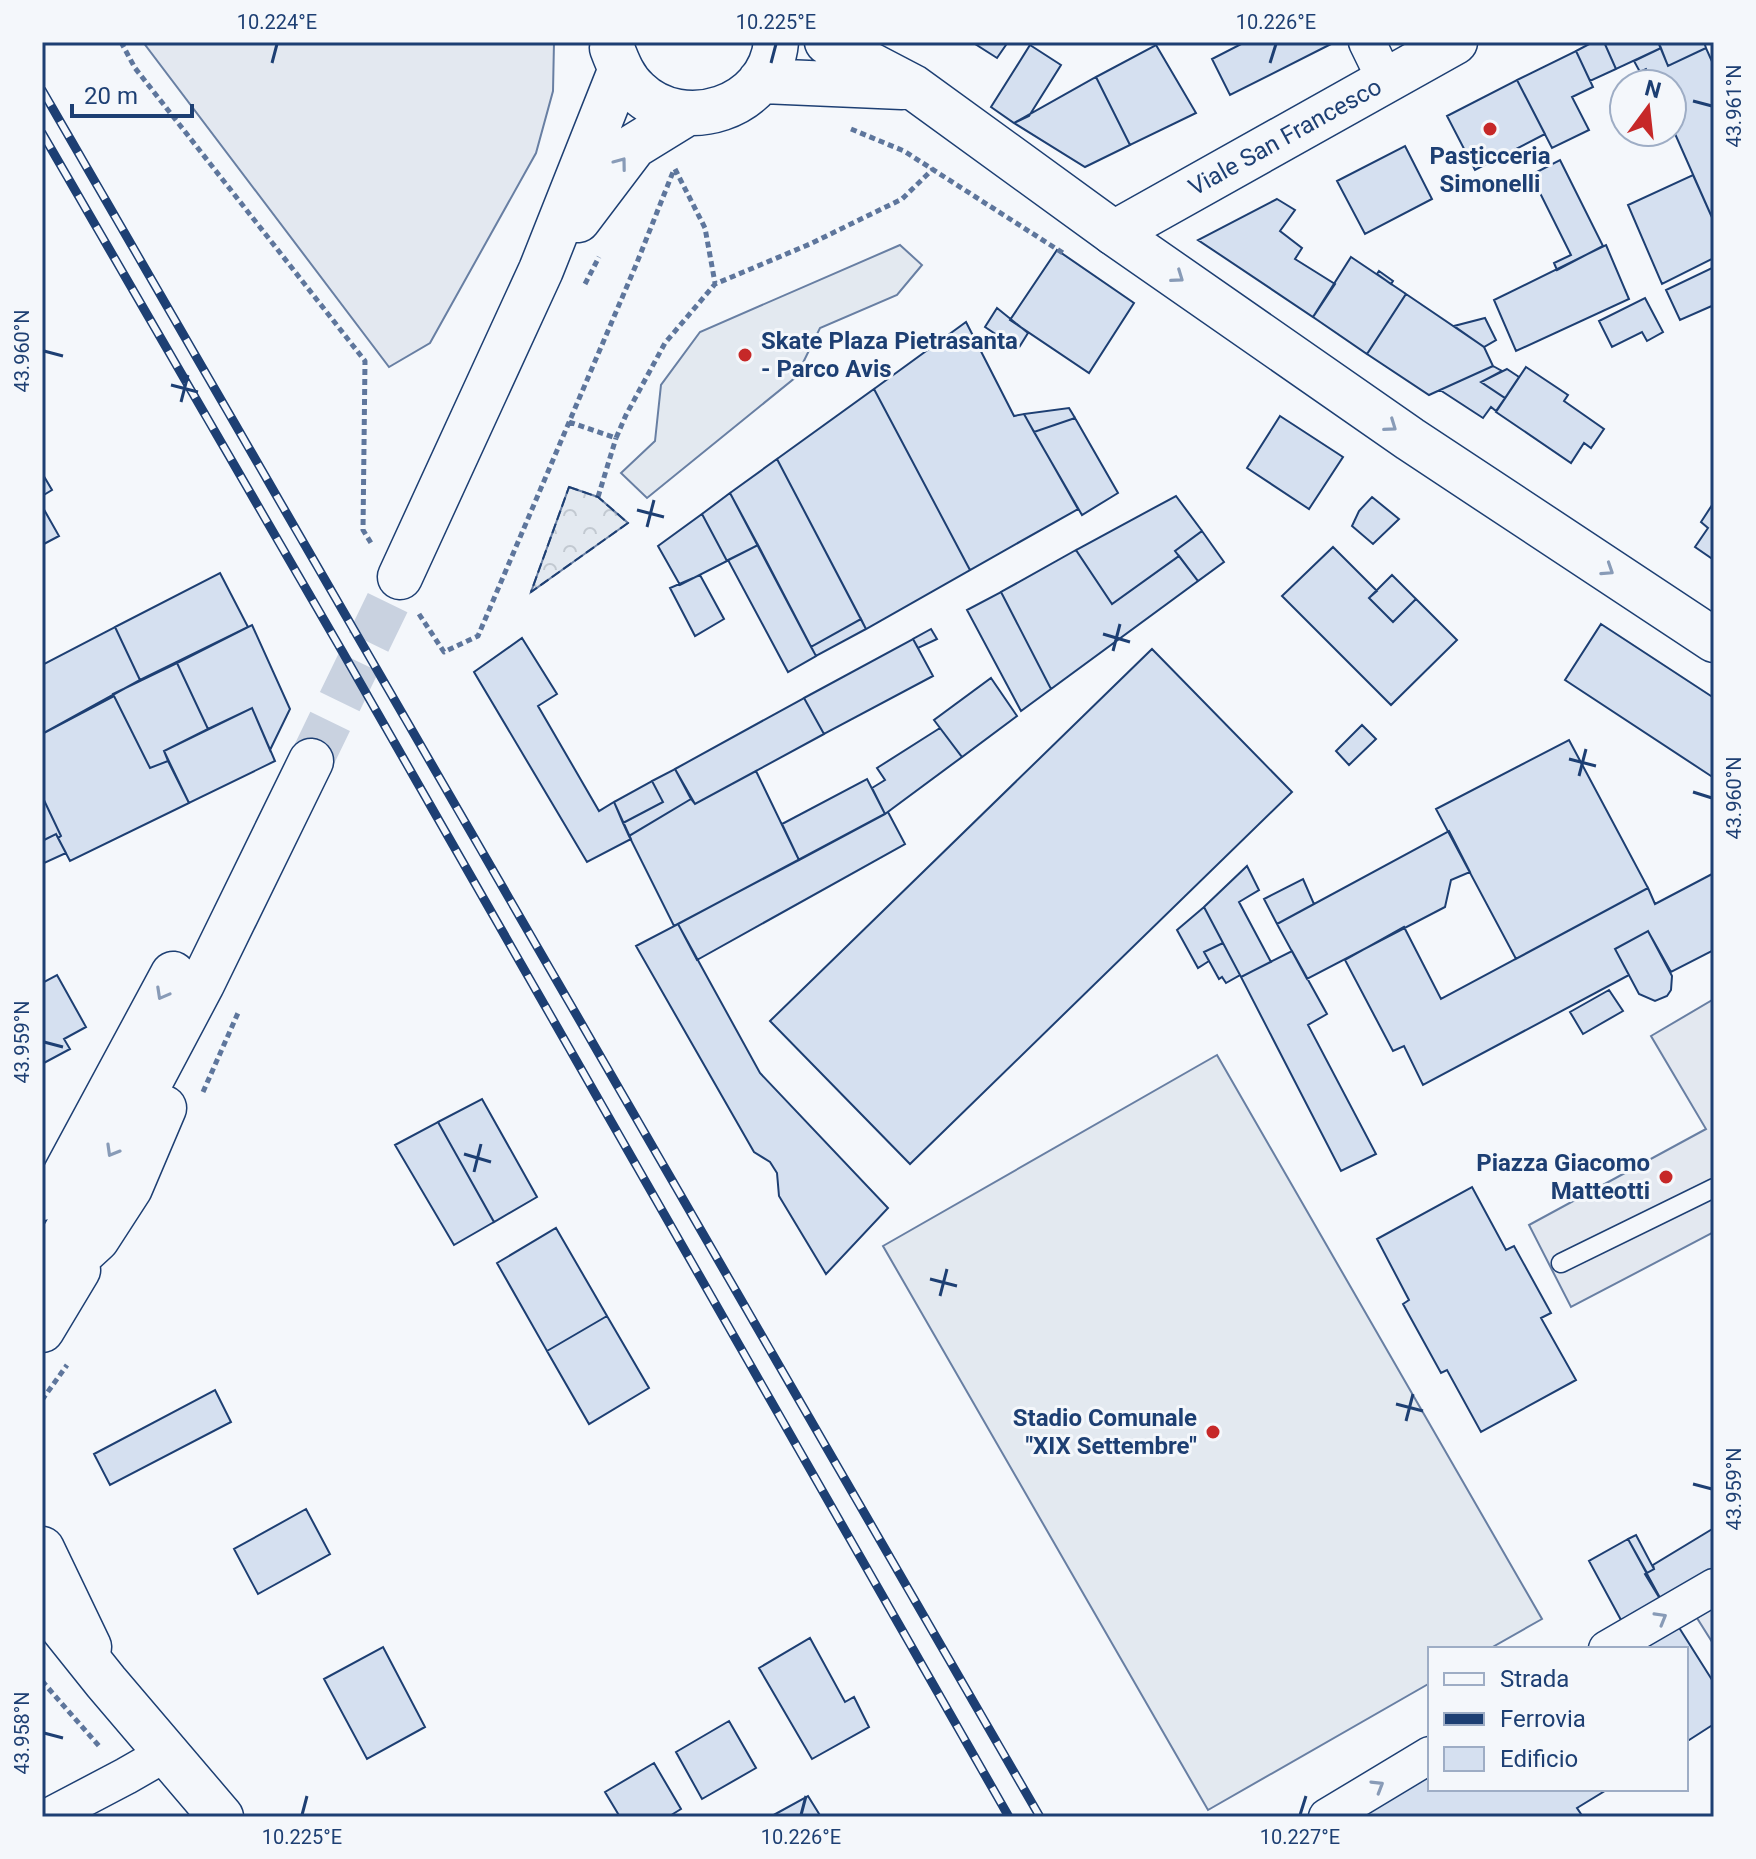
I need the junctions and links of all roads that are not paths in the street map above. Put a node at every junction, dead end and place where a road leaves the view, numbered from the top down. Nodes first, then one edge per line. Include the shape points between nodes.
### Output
1 (827, 42) edge
2 (1367, 42) edge
3 (1455, 42) edge
4 (616, 56) edge
5 (768, 61) edge
6 (1386, 81) junction
7 (913, 87) junction
8 (686, 114) junction
9 (1114, 233) junction
10 (541, 270) junction
11 (397, 578) tunnel mouth
12 (1714, 640) edge
13 (311, 761) tunnel mouth
14 (284, 814) junction
15 (202, 984) junction
16 (1714, 1188) edge
17 (42, 1198) edge
18 (97, 1239) junction
19 (42, 1253) edge
20 (1561, 1263) dead end
21 (42, 1290) edge
22 (42, 1330) edge
23 (42, 1549) edge
24 (1714, 1587) edge
25 (42, 1602) edge
26 (1610, 1647) edge
27 (106, 1682) junction
28 (168, 1752) junction
29 (1428, 1756) edge
30 (48, 1817) edge
31 (221, 1817) edge
32 (1327, 1817) edge

1 - 7 street
2 - 6 street
3 - 6 street, Viale San Francesco
4 - 8 street via 637,92 660,107
4 - 10 street
5 - 7 street
5 - 8 street via 740,100 714,111
6 - 9 street, Viale San Francesco
7 - 9 street
10 -> 8 street via 634,146
9 -> 12 street via 1410,439
10 - 11 street
13 - 14 street
14 - 15 street
14 -> 17 street via 185,952 62,1180
15 - 18 street via 173,1085 130,1188
15 -> 19 street via 59,1244
16 - 20 lane
18 - 21 street
18 - 22 street
23 - 27 street
26 -> 24 street
25 - 27 street
27 - 28 street
28 - 30 street
28 - 31 street
32 -> 29 street

